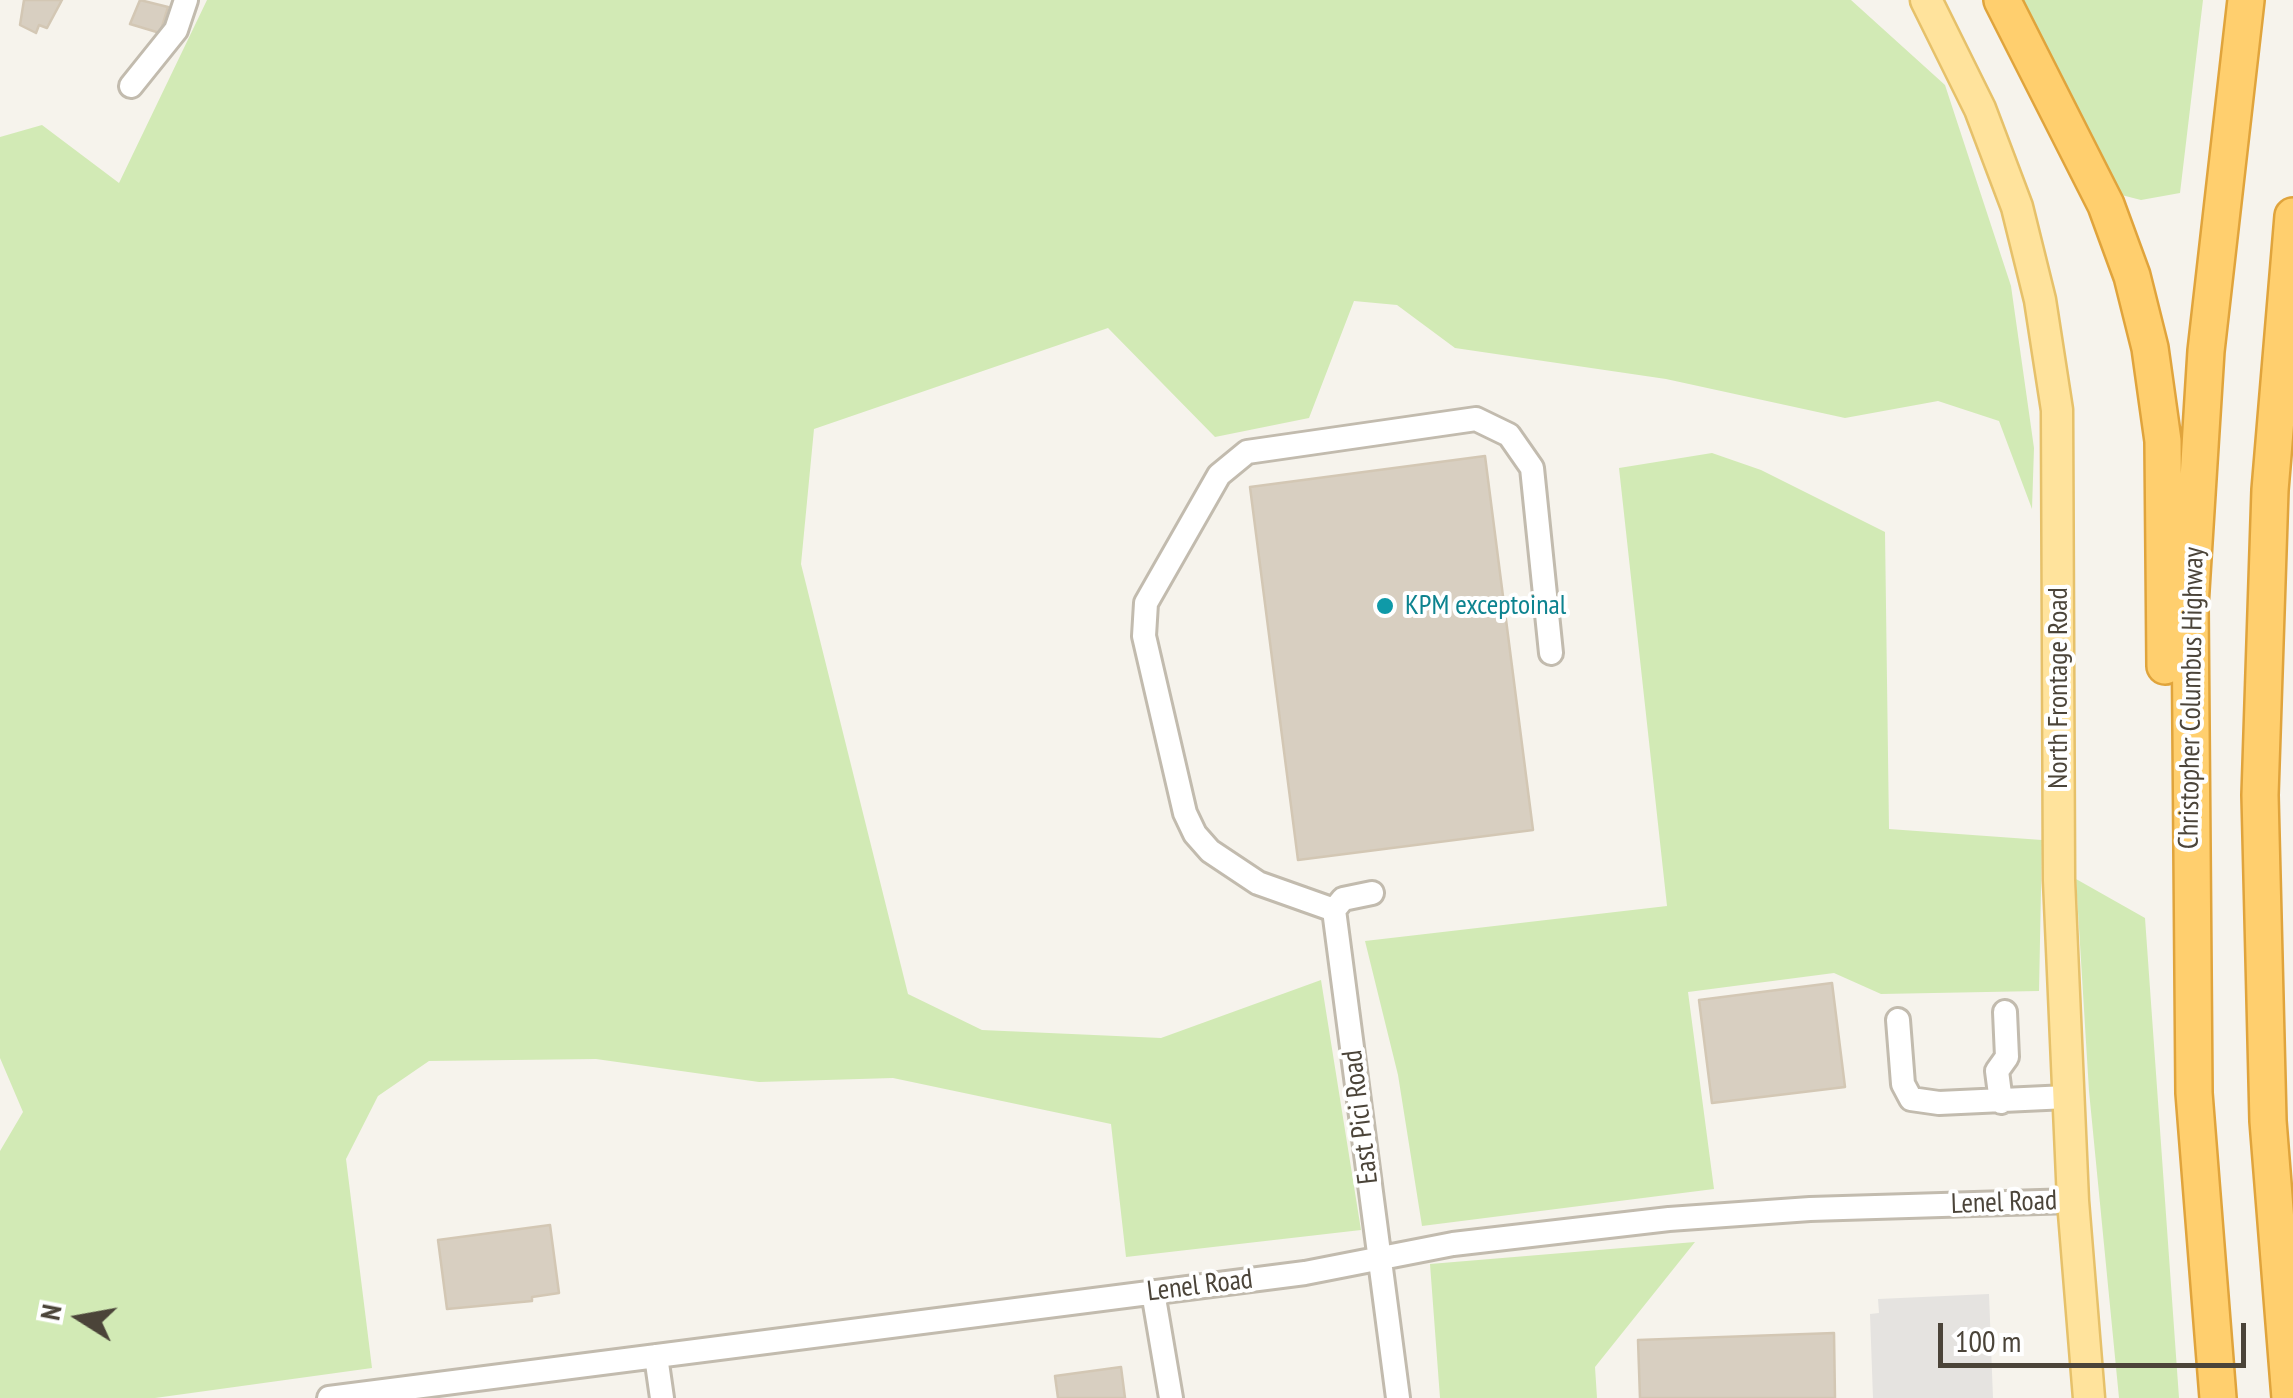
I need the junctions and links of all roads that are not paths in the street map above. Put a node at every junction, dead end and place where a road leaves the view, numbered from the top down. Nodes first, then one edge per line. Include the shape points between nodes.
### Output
1 (186, 0) edge
2 (1926, 0) edge
3 (2002, 0) edge
4 (2246, 0) edge
5 (131, 86) dead end
6 (2293, 216) edge
7 (2293, 440) edge
8 (2270, 490) junction
9 (1551, 653) dead end
10 (2188, 732) junction
11 (1372, 893) dead end
12 (1334, 910) junction
13 (2006, 1012) dead end
14 (1898, 1020) dead end
15 (2068, 1097) junction
16 (2000, 1102) junction
17 (2073, 1201) junction
18 (1377, 1258) junction
19 (1152, 1292) junction
20 (656, 1356) junction
21 (469, 1389) edge
22 (407, 1393) edge
23 (328, 1398) edge
24 (662, 1398) edge
25 (1171, 1398) edge
26 (1398, 1398) edge
27 (2089, 1398) edge
28 (2218, 1398) edge
29 (2290, 1398) edge

1 - 5 street via 176,30
2 - 15 main road, North Frontage Road via 2000,158 2030,254 2050,356 2060,498 2059,880
3 - 10 highway via 2106,205 2132,276 2163,441 2165,688
4 - 10 highway, Christopher Columbus Highway via 2199,437
6 - 8 highway
7 - 8 highway
8 - 29 highway via 2260,795 2264,1028
9 - 12 street via 1532,468 1500,427 1460,420 1260,448 1219,475 1156,581 1144,614 1185,813 1210,851 1233,869
10 - 28 highway, Christopher Columbus Highway via 2194,1094
11 - 12 street via 1343,899
12 - 18 street, East Pici Road
13 - 16 street via 2007,1057 1997,1071
14 - 16 street via 1910,1099
15 - 16 street
15 - 17 main road, North Frontage Road
17 - 18 street, Lenel Road via 1669,1219
17 - 27 main road, North Frontage Road
18 - 19 street, Lenel Road
18 - 26 street, East Pici Road
19 - 20 street, Lenel Road
19 - 25 street
20 - 21 street, Lenel Road
20 - 24 street
21 - 22 street, Lenel Road
22 - 23 street, Lenel Road

